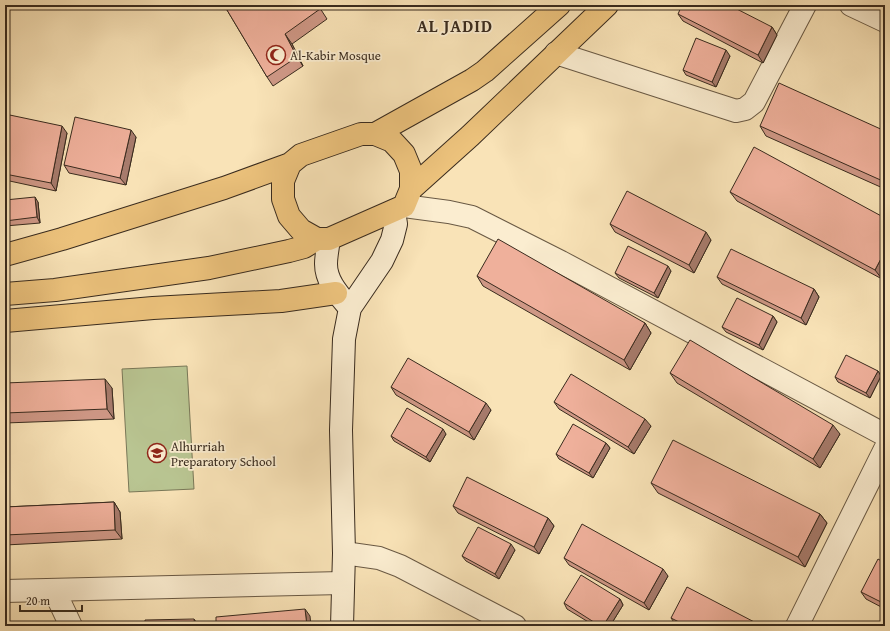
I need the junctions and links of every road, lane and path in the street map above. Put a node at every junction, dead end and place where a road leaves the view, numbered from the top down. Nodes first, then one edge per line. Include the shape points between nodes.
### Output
1 (559, 5) edge
2 (607, 5) edge
3 (805, 5) edge
4 (851, 5) edge
5 (885, 21) edge
6 (556, 53) junction
7 (375, 134) junction
8 (290, 164) junction
9 (403, 202) junction
10 (323, 239) junction
11 (5, 255) edge
12 (5, 294) edge
13 (343, 301) junction
14 (5, 321) edge
15 (885, 435) edge
16 (885, 449) edge
17 (344, 553) junction
18 (342, 583) junction
19 (54, 590) junction
20 (5, 591) edge
21 (71, 626) edge
22 (342, 626) edge
23 (515, 626) edge
24 (797, 626) edge

1 - 7 main road via 485,71
2 - 6 main road
3 - 6 street via 754,102 745,109 736,111
4 - 5 street
6 - 9 main road
7 - 8 main road via 361,134 301,155
7 - 9 main road via 392,141 404,154 411,171
8 - 10 main road via 283,181 283,199 289,216 301,230
8 - 11 main road via 224,188
9 - 10 main road
9 - 13 street via 392,240 382,260
9 - 15 street via 472,217
10 - 12 main road via 289,252 209,268 55,290
10 - 13 street via 330,280
13 - 14 main road via 281,301 153,308
13 - 17 street via 341,430
16 - 24 street
17 - 18 street
17 - 23 street via 379,558 400,566
18 - 19 street
18 - 22 street
19 - 20 street
19 - 21 street

